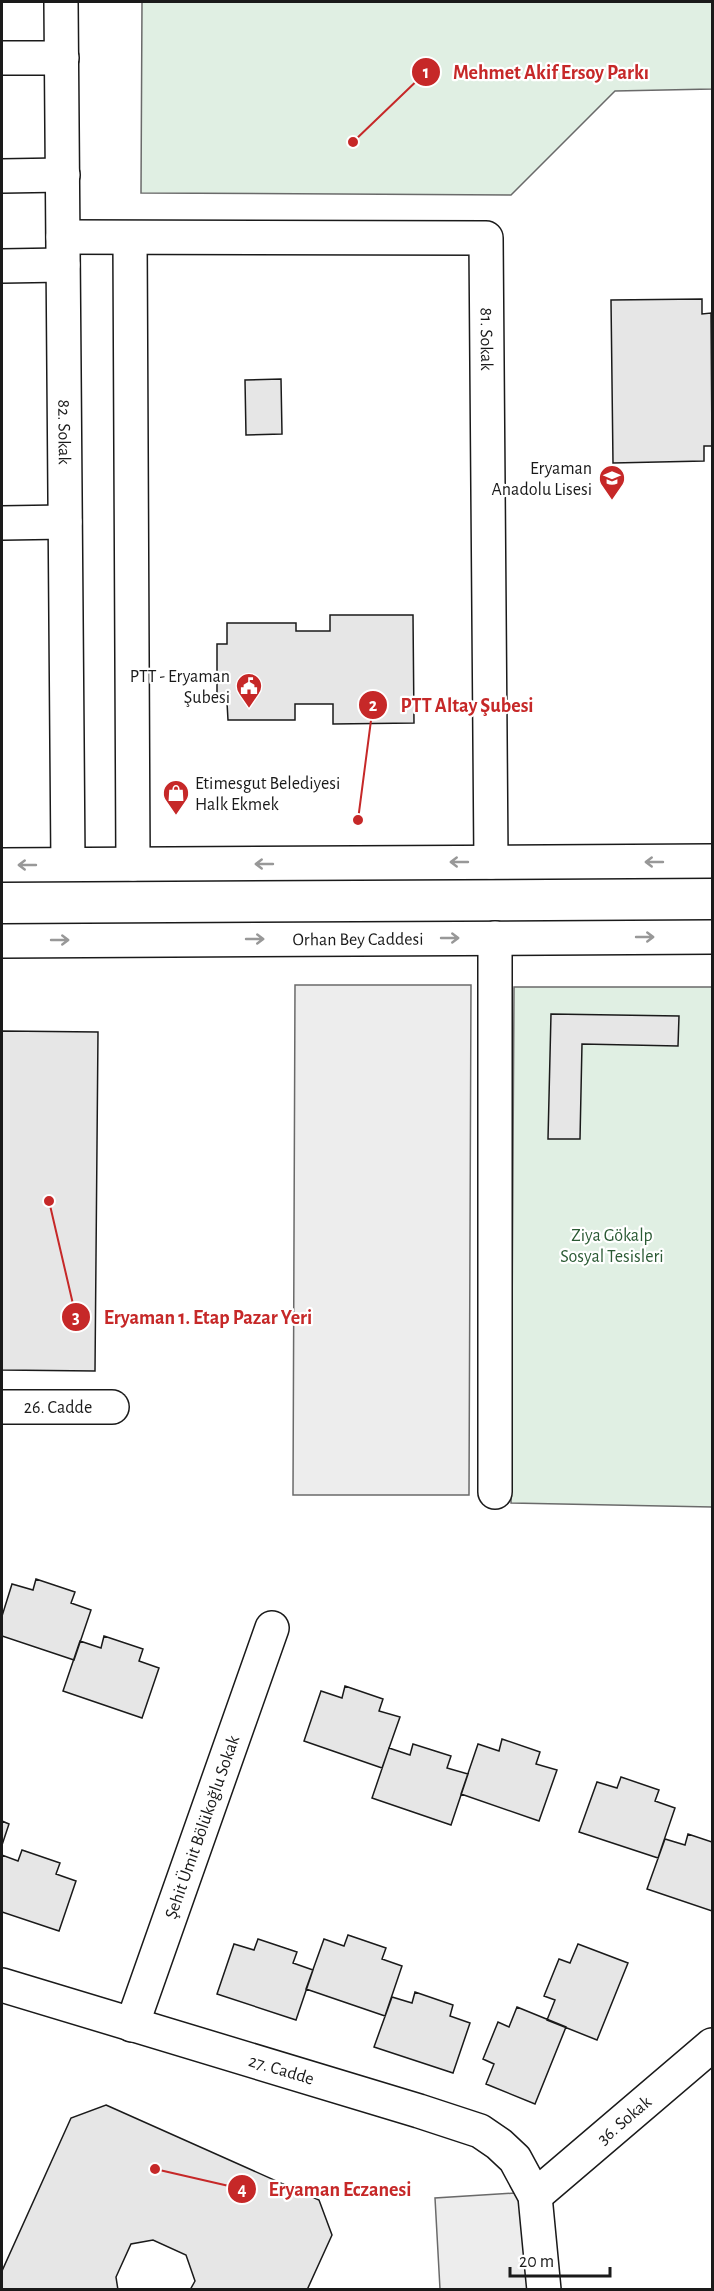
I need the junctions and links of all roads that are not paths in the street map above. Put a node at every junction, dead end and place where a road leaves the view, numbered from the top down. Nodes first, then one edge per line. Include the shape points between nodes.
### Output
1 (61, 2) edge
2 (62, 57) junction
3 (2, 58) edge
4 (2, 176) edge
5 (63, 176) junction
6 (130, 238) junction
7 (63, 251) junction
8 (2, 266) edge
9 (65, 522) junction
10 (2, 523) edge
11 (712, 861) edge
12 (491, 862) junction
13 (68, 864) junction
14 (133, 864) junction
15 (2, 865) edge
16 (712, 937) edge
17 (495, 938) junction
18 (2, 941) edge
19 (2, 1407) edge
20 (112, 1407) dead end
21 (495, 1492) dead end
22 (272, 1628) dead end
23 (2, 1986) edge
24 (132, 2025) junction
25 (712, 2045) edge
26 (535, 2196) junction
27 (544, 2289) edge

1 - 2 street, 82. Sokak
2 - 3 street
2 - 5 street, 82. Sokak
4 - 5 street
5 - 7 street, 82. Sokak
6 - 7 street, 81. Sokak
6 - 12 street, 81. Sokak via 486,238
6 - 14 street
7 - 8 street, 81. Sokak
7 - 9 street, 82. Sokak
9 - 10 street
9 - 13 street, 82. Sokak
11 -> 12 street
12 -> 14 street
13 - 14 street
13 -> 15 street
17 -> 16 street, Orhan Bey Caddesi
18 -> 17 street, Orhan Bey Caddesi
17 - 21 street
19 - 20 street, 26. Cadde
22 - 24 street, Şehit Ümit Bölükoğlu Sokak
23 - 24 street, 27. Cadde
24 - 26 street, 27. Cadde via 480,2131 515,2159
25 - 26 street, 36. Sokak
26 - 27 street

